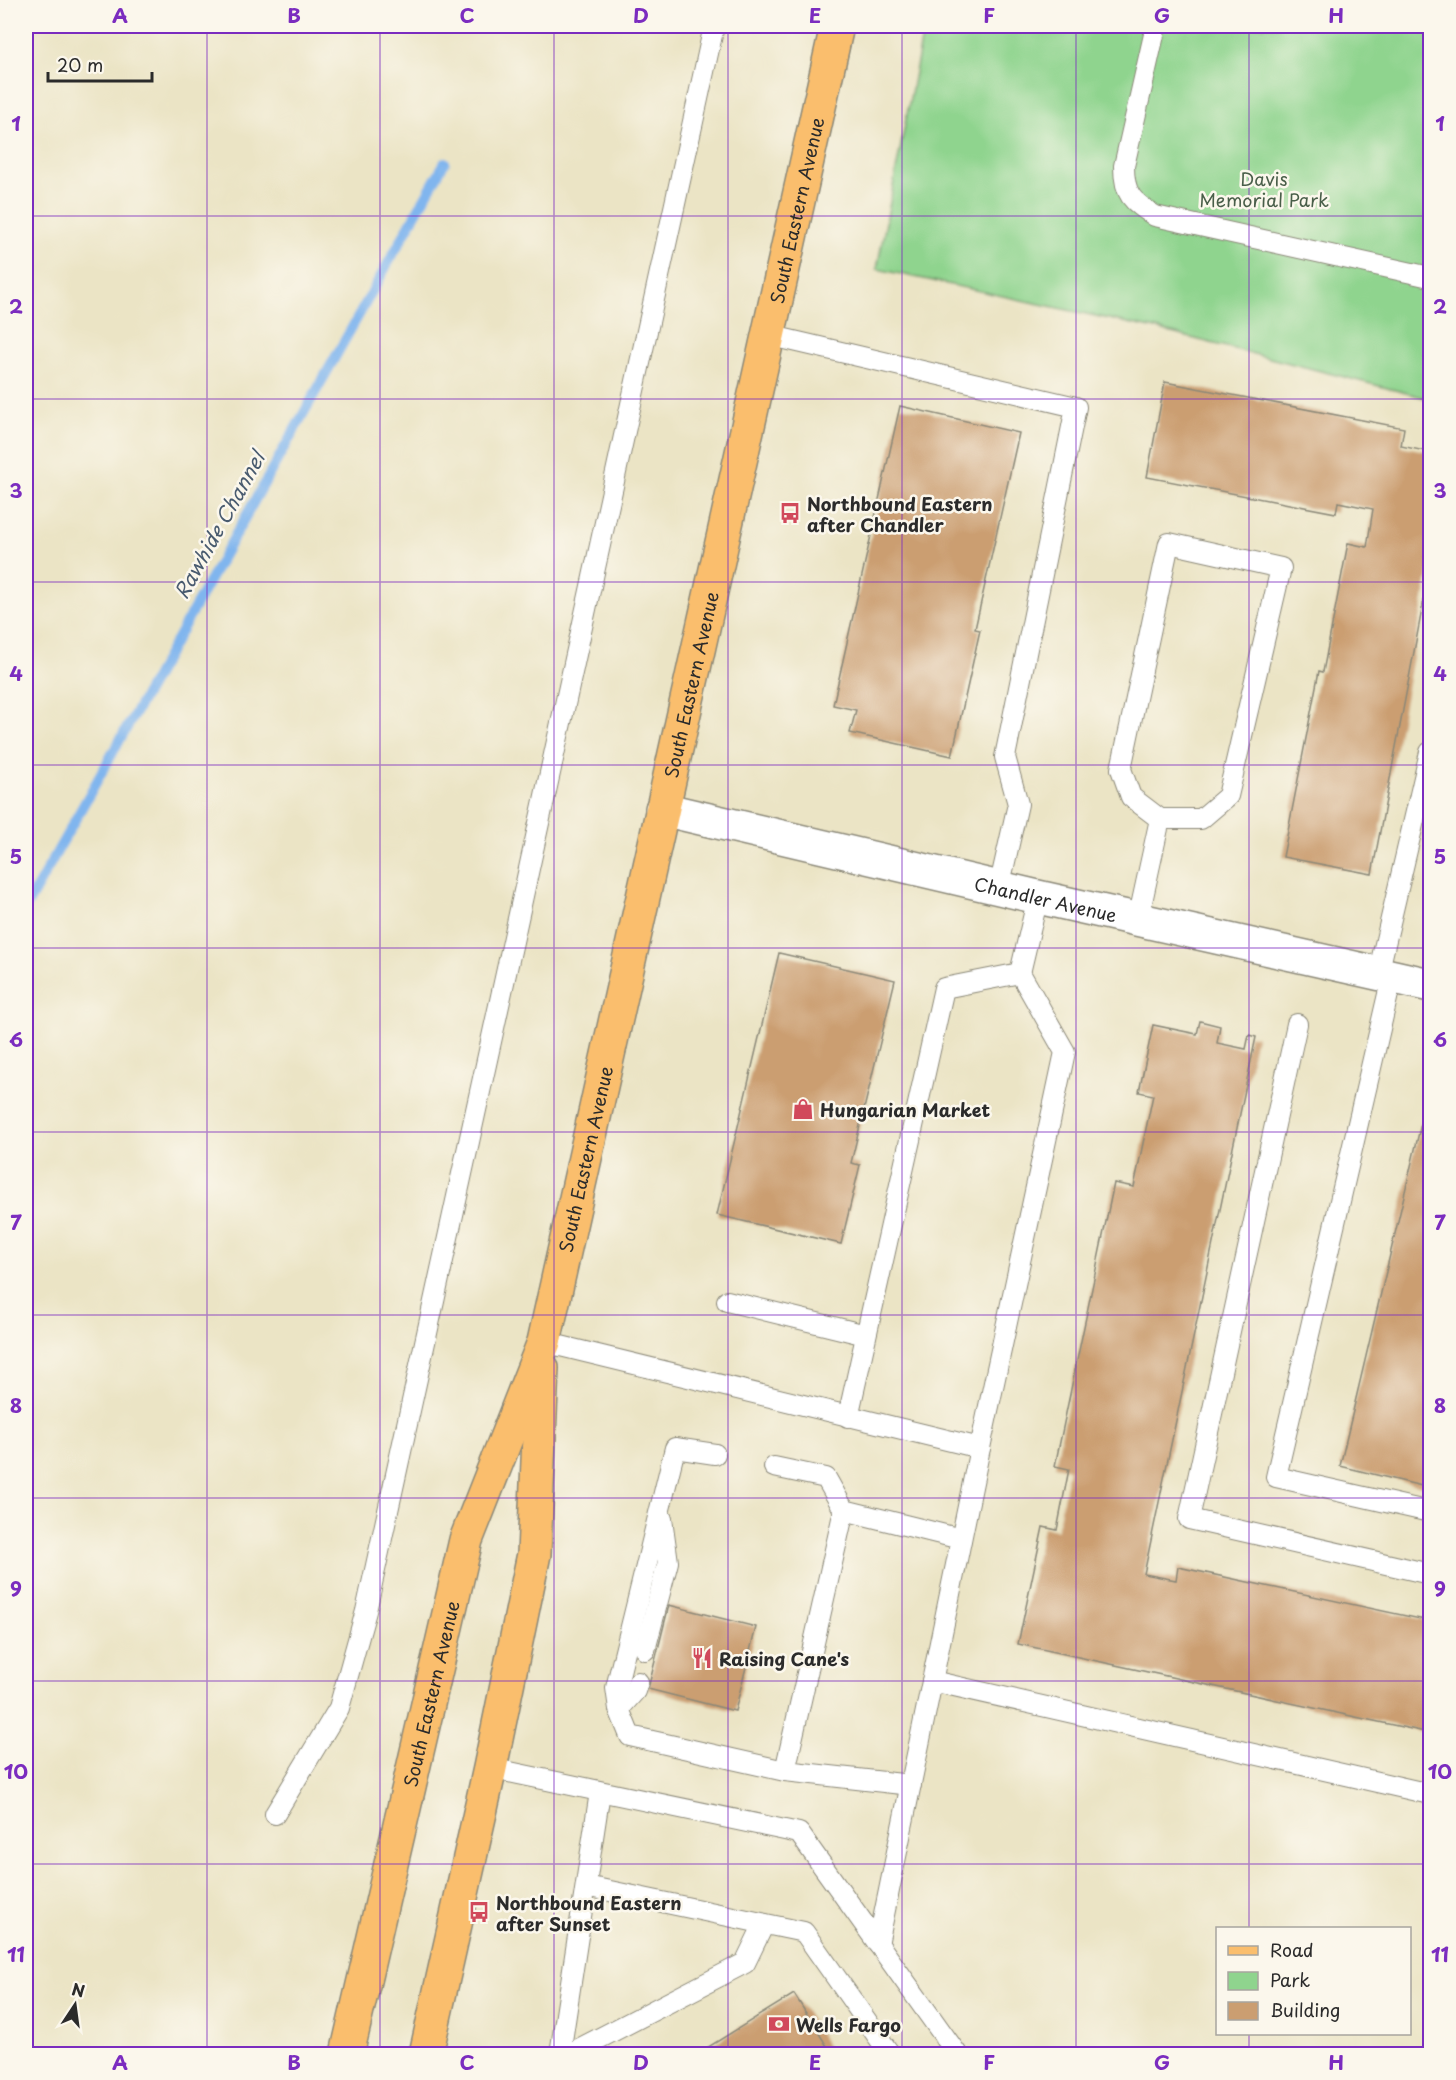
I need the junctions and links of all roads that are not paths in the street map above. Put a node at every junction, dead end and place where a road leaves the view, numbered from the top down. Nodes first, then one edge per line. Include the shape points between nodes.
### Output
1 (714, 26) edge
2 (837, 26) edge
3 (1156, 26) edge
4 (1431, 277) edge
5 (768, 335) junction
6 (1431, 752) edge
7 (662, 809) junction
8 (1160, 819) junction
9 (999, 888) junction
10 (1038, 897) junction
11 (1138, 920) junction
12 (1020, 973) junction
13 (1385, 975) junction
14 (1431, 985) edge
15 (1298, 1024) dead end
16 (727, 1301) dead end
17 (866, 1335) junction
18 (544, 1342) junction
19 (848, 1417) junction
20 (980, 1448) junction
21 (715, 1454) dead end
22 (774, 1467) dead end
23 (660, 1510) junction
24 (844, 1510) junction
25 (1431, 1512) edge
26 (961, 1539) junction
27 (1431, 1574) edge
28 (645, 1650) dead end
29 (932, 1681) junction
30 (638, 1682) dead end
31 (619, 1709) junction
32 (490, 1768) junction
33 (785, 1771) junction
34 (911, 1785) junction
35 (600, 1792) junction
36 (1431, 1794) edge
37 (275, 1814) dead end
38 (586, 1886) junction
39 (764, 1924) junction
40 (878, 1944) junction
41 (347, 2055) edge
42 (426, 2055) edge
43 (560, 2055) edge
44 (569, 2055) edge
45 (890, 2055) edge
46 (957, 2055) edge

1 - 37 lane via 366,1611 339,1708
2 - 5 main road, South Eastern Avenue
3 - 4 lane via 1124,166 1124,185 1134,202 1155,216
5 - 7 main road, South Eastern Avenue
5 - 9 lane via 1076,407 1005,757 1018,804
6 - 13 lane
7 - 9 street, Chandler Avenue
7 - 18 main road, South Eastern Avenue
8 - 8 lane via 1131,797 1121,769 1169,543 1281,568 1228,796 1201,819
8 - 11 lane
9 - 10 street, Chandler Avenue
10 - 11 street, Chandler Avenue
10 - 12 lane
11 - 13 street, Chandler Avenue
12 - 17 lane via 944,988
12 - 20 lane via 1065,1052
13 - 14 street, Chandler Avenue
13 - 25 lane via 1276,1477
15 - 27 lane via 1189,1519
16 - 17 lane
17 - 19 lane
18 - 19 lane
18 - 32 main road, South Eastern Avenue via 534,1554
18 - 41 main road, South Eastern Avenue via 466,1540
19 - 20 lane
20 - 26 lane
21 - 23 lane via 675,1448
22 - 24 lane via 826,1478
23 - 28 lane via 668,1562
23 - 31 lane via 616,1688
24 - 26 lane
24 - 33 lane
26 - 29 lane
29 - 34 lane
29 - 36 lane
30 - 31 lane
31 - 33 lane via 630,1736
32 - 35 lane
32 - 42 main road, South Eastern Avenue
33 - 34 lane
34 - 40 lane
35 - 38 lane
35 - 40 lane via 799,1833
38 - 39 lane
38 - 43 lane
39 - 44 lane via 745,1963
39 - 45 lane via 804,1932
40 - 46 lane

